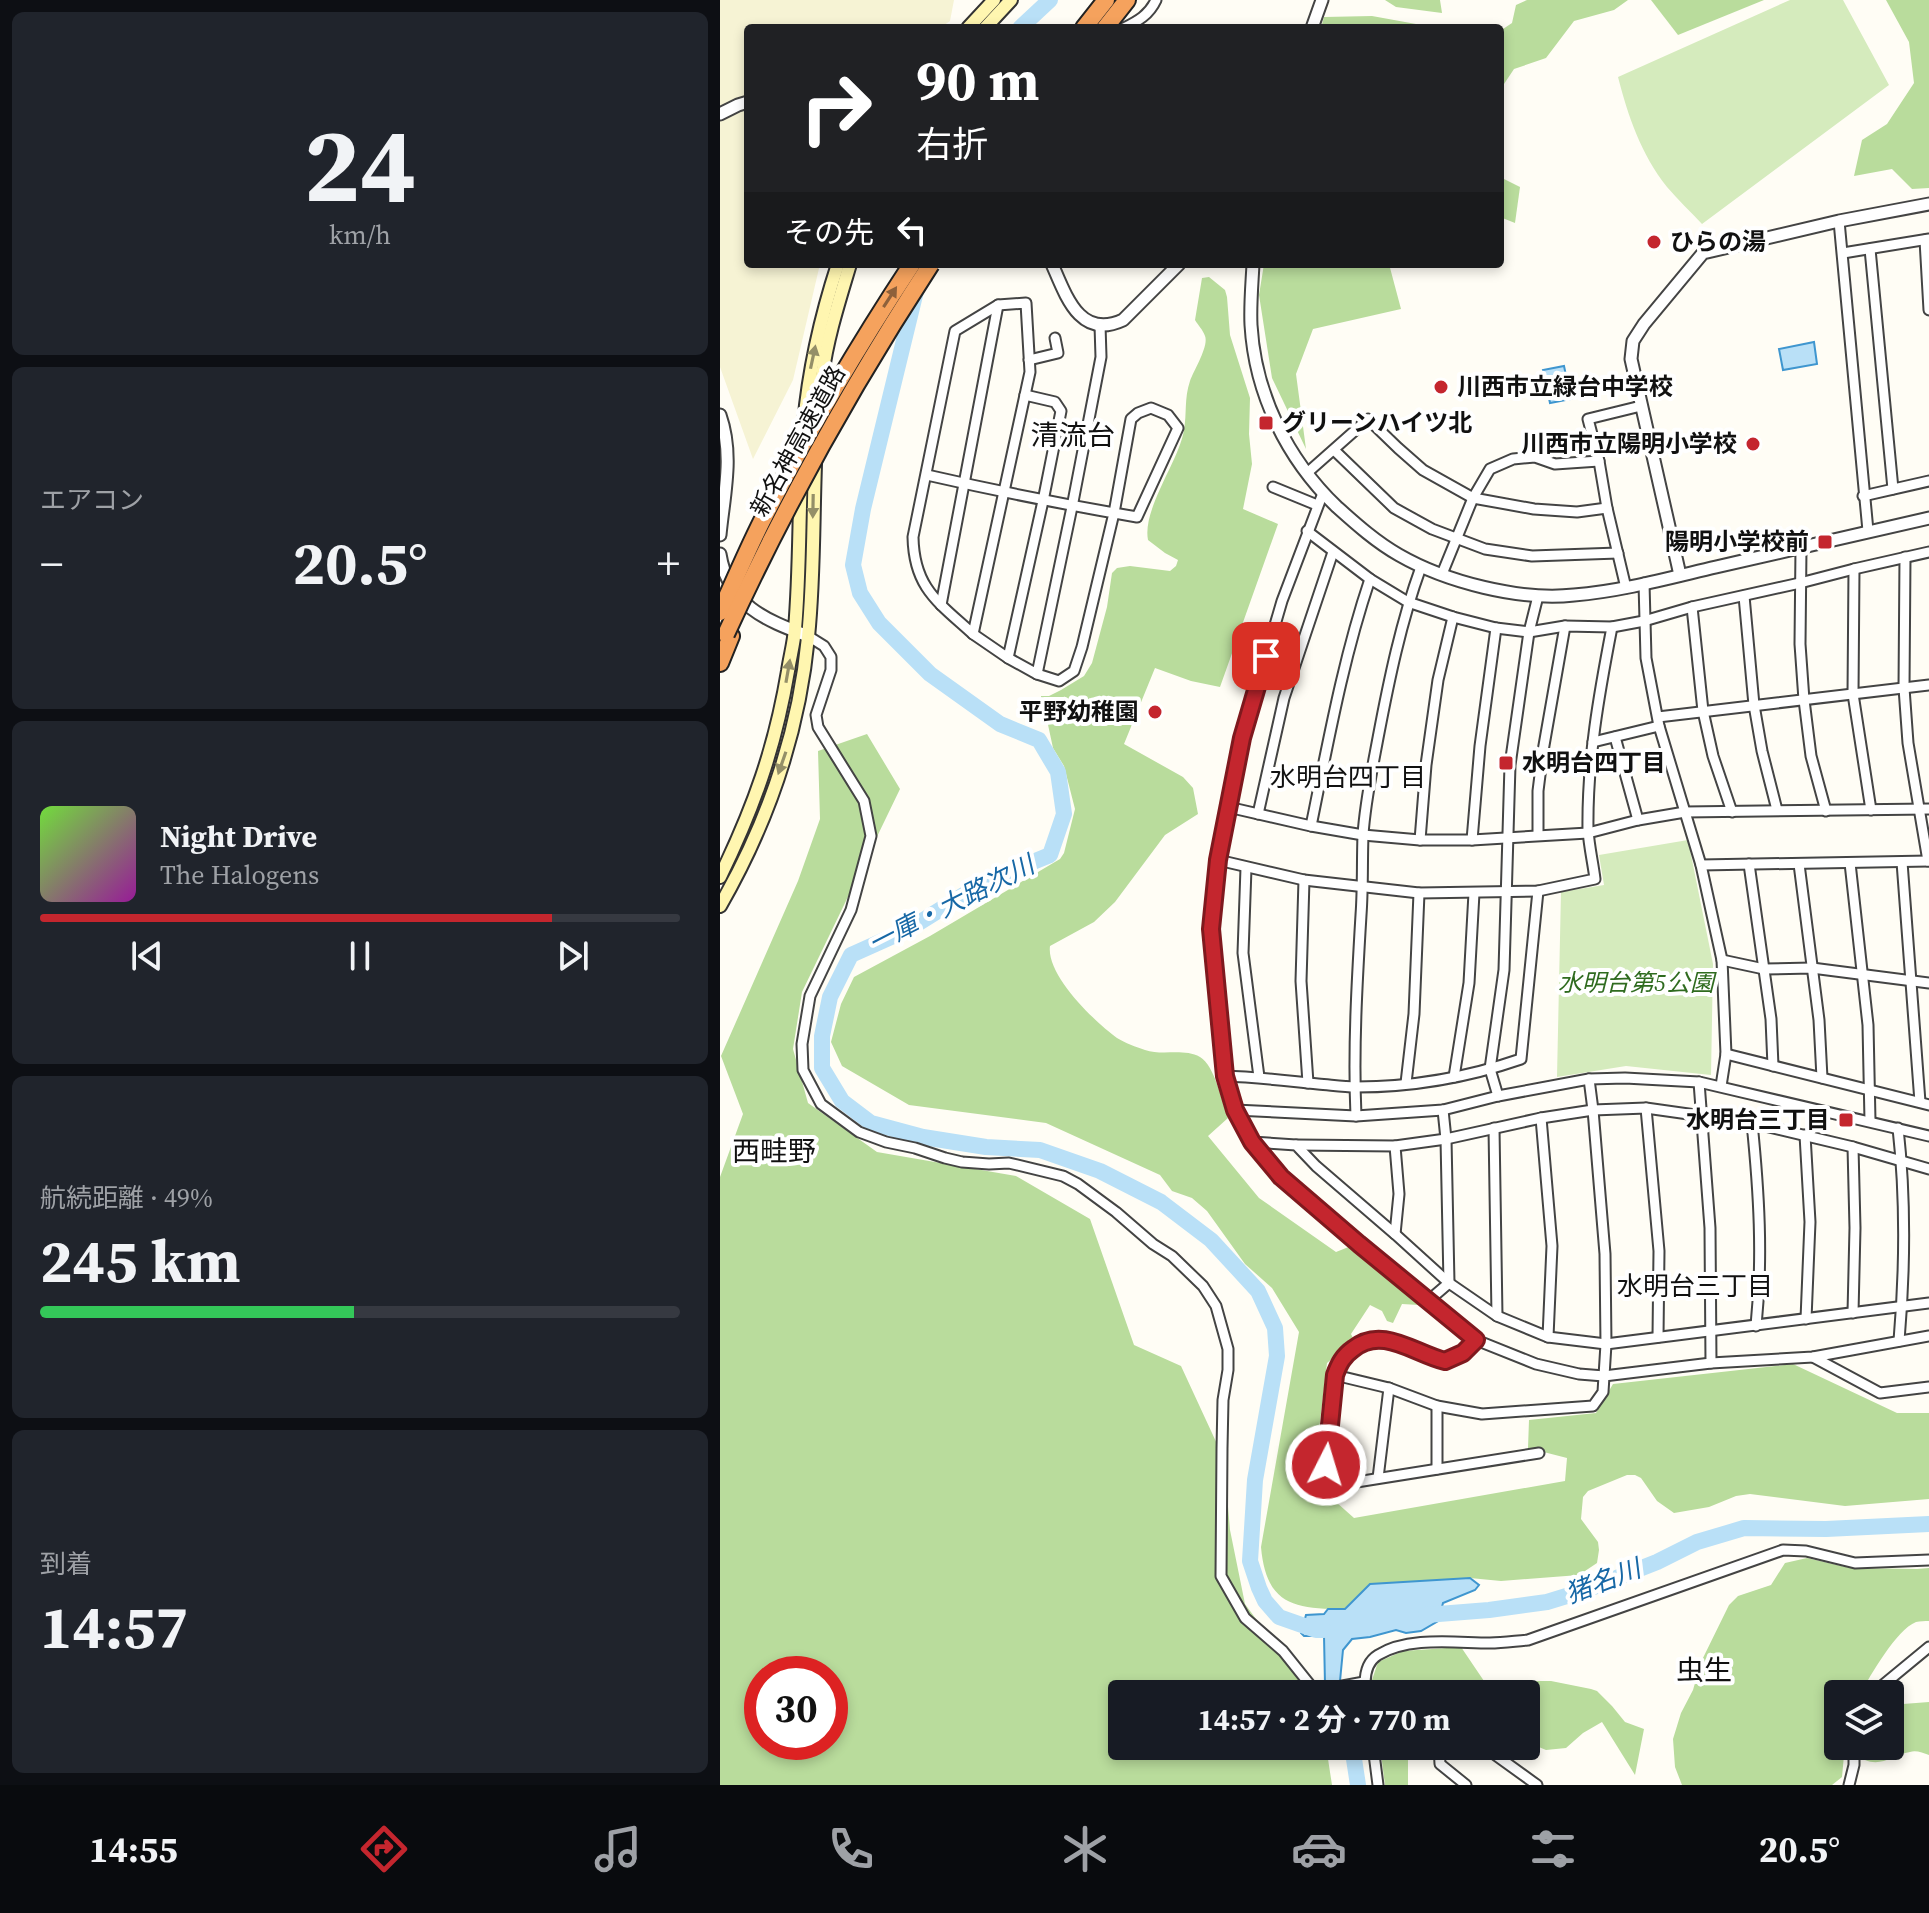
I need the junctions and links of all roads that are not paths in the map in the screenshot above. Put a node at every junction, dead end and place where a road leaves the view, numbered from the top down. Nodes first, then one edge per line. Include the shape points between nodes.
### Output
1 (994, 0) edge
2 (1011, 0) edge
3 (1106, 0) edge
4 (1127, 0) edge
5 (1156, 0) edge
6 (1322, 0) edge
7 (972, 24) edge
8 (989, 24) edge
9 (1087, 24) edge
10 (1108, 24) edge
11 (1132, 24) edge
12 (1313, 24) edge
13 (744, 103) edge
14 (720, 114) edge
15 (1929, 204) edge
16 (1839, 221) junction
17 (1927, 239) edge
18 (1870, 249) junction
19 (1843, 253) junction
20 (837, 268) edge
21 (849, 268) edge
22 (909, 268) edge
23 (928, 268) edge
24 (1054, 268) edge
25 (1175, 268) edge
26 (1253, 268) edge
27 (998, 305) junction
28 (1929, 310) edge
29 (1100, 325) junction
30 (1055, 338) dead end
31 (1029, 360) junction
32 (1025, 395) junction
33 (1641, 406) junction
34 (720, 415) edge
35 (1334, 450) junction
36 (1599, 461) junction
37 (1307, 473) junction
38 (927, 475) junction
39 (1929, 481) edge
40 (963, 483) junction
41 (1273, 487) dead end
42 (1893, 489) junction
43 (1003, 492) junction
44 (1863, 496) junction
45 (1473, 498) junction
46 (1320, 499) junction
47 (1043, 501) junction
48 (1072, 507) junction
49 (1607, 508) junction
50 (721, 512) edge
51 (1114, 513) junction
52 (1929, 518) edge
53 (1307, 531) junction
54 (1868, 531) junction
55 (720, 535) edge
56 (1456, 538) junction
57 (1801, 548) junction
58 (1333, 552) junction
59 (1929, 552) edge
60 (1618, 553) junction
61 (720, 554) edge
62 (1905, 557) junction
63 (1421, 567) junction
64 (1854, 569) junction
65 (1442, 574) junction
66 (1680, 575) junction
67 (1370, 579) junction
68 (1644, 583) junction
69 (1800, 583) junction
70 (1626, 588) junction
71 (1538, 596) junction
72 (1744, 596) junction
73 (1408, 602) junction
74 (941, 605) junction
75 (1692, 607) junction
76 (720, 612) edge
77 (1453, 617) junction
78 (1644, 621) junction
79 (1565, 626) junction
80 (1612, 627) junction
81 (1496, 628) junction
82 (795, 631) junction
83 (1529, 632) junction
84 (973, 634) junction
85 (808, 636) junction
86 (726, 639) edge
87 (1008, 658) junction
88 (720, 663) edge
89 (1037, 674) junction
90 (1929, 685) edge
91 (1904, 688) junction
92 (1853, 694) junction
93 (1804, 700) junction
94 (1754, 705) junction
95 (1703, 711) junction
96 (1658, 722) junction
97 (1615, 737) junction
98 (1593, 742) junction
99 (1228, 807) junction
100 (1924, 809) edge
101 (1777, 810) junction
102 (1871, 810) junction
103 (1826, 811) junction
104 (1685, 812) junction
105 (1732, 812) junction
106 (1258, 814) junction
107 (1638, 820) junction
108 (1311, 826) junction
109 (1588, 833) junction
110 (1363, 835) junction
111 (1538, 835) junction
112 (1507, 839) junction
113 (1420, 840) junction
114 (1472, 840) junction
115 (1218, 860) junction
116 (1928, 861) edge
117 (1902, 862) junction
118 (1850, 863) junction
119 (1749, 864) junction
120 (1799, 864) junction
121 (1701, 865) junction
122 (1246, 868) junction
123 (720, 877) edge
124 (1304, 880) junction
125 (1363, 886) junction
126 (1507, 891) junction
127 (1538, 891) junction
128 (1419, 893) junction
129 (1474, 893) junction
130 (720, 906) edge
131 (1722, 960) junction
132 (1812, 968) junction
133 (1764, 969) junction
134 (1862, 975) junction
135 (1911, 981) junction
136 (1929, 983) edge
137 (1726, 1054) junction
138 (1773, 1066) junction
139 (1490, 1069) junction
140 (1225, 1076) junction
141 (1259, 1077) junction
142 (1454, 1077) junction
143 (1822, 1078) junction
144 (1589, 1079) junction
145 (1699, 1082) junction
146 (1308, 1083) junction
147 (1406, 1083) junction
148 (1721, 1086) junction
149 (1354, 1087) junction
150 (1870, 1090) junction
151 (1498, 1096) junction
152 (1924, 1104) edge
153 (1646, 1108) junction
154 (1235, 1110) junction
155 (1443, 1110) junction
156 (1593, 1110) junction
157 (1702, 1115) junction
158 (1356, 1116) junction
159 (1541, 1118) junction
160 (1870, 1121) junction
161 (1752, 1123) junction
162 (1494, 1128) junction
163 (1898, 1128) junction
164 (1805, 1135) junction
165 (1929, 1136) edge
166 (1446, 1139) junction
167 (1252, 1142) junction
168 (1296, 1145) junction
169 (1395, 1146) junction
170 (1853, 1147) junction
171 (1902, 1162) junction
172 (1929, 1169) edge
173 (1395, 1234) junction
174 (1449, 1283) junction
175 (1428, 1301) junction
176 (1929, 1303) edge
177 (1902, 1307) junction
178 (1853, 1313) junction
179 (1497, 1316) junction
180 (1806, 1319) junction
181 (1756, 1326) junction
182 (1711, 1331) junction
183 (1929, 1336) edge
184 (1548, 1337) junction
185 (1658, 1337) junction
186 (1476, 1340) junction
187 (1899, 1341) junction
188 (1606, 1344) junction
189 (1813, 1357) junction
190 (1711, 1363) junction
191 (1335, 1375) junction
192 (1604, 1376) junction
193 (1929, 1387) edge
194 (1389, 1388) junction
195 (1437, 1406) junction
196 (1539, 1453) dead end
197 (1437, 1469) junction
198 (1378, 1478) junction
199 (1929, 1560) edge
200 (1929, 1647) edge
201 (1306, 1680) edge
202 (1362, 1680) edge
203 (1889, 1680) edge
204 (1375, 1760) edge
205 (1440, 1760) edge
206 (1502, 1760) edge
207 (1854, 1760) edge
208 (1378, 1785) edge
209 (1466, 1785) edge
210 (1537, 1785) edge
211 (1849, 1785) edge

1 - 7 main road
2 - 8 main road
3 - 9 highway
4 - 10 highway
5 - 11 street
6 - 12 street
13 - 14 street
15 - 16 street
16 - 19 street
16 - 33 street via 1703,253 1633,341 1631,359
17 - 18 street
17 - 28 street
18 - 19 street
18 - 42 street
19 - 44 street
82 -> 20 main road via 804,425 823,309
21 -> 85 main road via 822,374
76 -> 22 highway, 新名神高速道路, bridge via 806,438
23 - 86 highway, 新名神高速道路, bridge via 810,464
24 - 29 street via 1077,313
25 - 29 street via 1123,320
26 - 37 street via 1251,324 1261,387 1274,421
27 - 31 street via 1026,303
27 - 38 street via 955,331
27 - 40 street
29 - 48 street via 1101,357
30 - 31 street via 1058,353
31 - 32 street
32 - 43 street
32 - 47 street via 1055,402 1061,411
33 - 36 street via 1588,419
33 - 66 street
34 - 50 street via 728,448
35 - 37 street
35 - 45 street via 1368,419 1423,470
35 - 56 street via 1394,508
36 - 45 street via 1555,464 1535,457 1513,459 1490,469
36 - 49 street
37 - 46 street
38 - 40 street
38 - 74 street via 914,555 926,587
39 - 42 street
40 - 43 street
40 - 74 street
41 - 46 street
42 - 44 street
43 - 47 street
43 - 84 street
44 - 54 street
45 - 49 street via 1534,509
45 - 56 street
46 - 53 street
46 - 63 street
47 - 48 street
47 - 87 street
48 - 51 street
48 - 89 street
49 - 60 street
50 - 55 street
51 - 51 street via 1137,517 1178,428 1168,415 1151,408 1131,419
51 - 89 street via 1074,671 1059,681
52 - 54 street
53 - 58 street
53 - 99 street via 1242,738
54 - 57 street
56 - 60 street via 1485,549 1532,556
56 - 65 street
57 - 66 street
57 - 69 street
58 - 67 street
58 - 106 street via 1284,698
59 - 62 street
60 - 70 street
61 - 82 street via 723,571 749,608
62 - 64 street
62 - 91 street
63 - 65 street
63 - 73 street
64 - 69 street
64 - 92 street
65 - 71 street
66 - 68 street
67 - 73 street
67 - 108 street via 1356,620
68 - 70 street
68 - 78 street
69 - 72 street
69 - 93 street
70 - 71 street
71 - 83 street
72 - 75 street
72 - 94 street
73 - 77 street
73 - 110 street via 1382,715
74 - 84 street
75 - 78 street
75 - 95 street
77 - 81 street
77 - 113 street via 1438,680
78 - 80 street
78 - 96 street
79 - 80 street
79 - 83 street
79 - 111 street via 1538,791
80 - 98 street
81 - 83 street
81 - 114 street
82 - 85 street
123 -> 82 main road via 757,795 773,743
83 - 112 street via 1510,765
84 - 87 street
85 -> 130 main road via 788,746 754,839
85 - 201 street via 831,657 816,715 818,727 864,801 871,836 851,910 810,996 803,1070 821,1104 859,1132 945,1158 1009,1163 1078,1184 1203,1286 1216,1306 1228,1349 1221,1576 1245,1618
86 - 88 highway, 新名神高速道路
87 - 89 street
90 - 91 street
91 - 92 street
91 - 100 street via 1908,743
92 - 93 street
92 - 102 street
93 - 94 street
93 - 103 street via 1811,756
94 - 95 street
94 - 101 street
95 - 96 street
95 - 105 street
96 - 97 street
96 - 104 street
97 - 98 street
97 - 107 street
98 - 109 street
99 - 106 street
99 - 115 street
100 - 102 street
100 - 116 street
101 - 103 street
101 - 105 street
102 - 103 street
104 - 105 street
104 - 107 street
104 - 121 street
106 - 108 street
107 - 109 street
108 - 110 street
109 - 111 street
109 - 127 street via 1595,879
110 - 113 street
110 - 125 street
111 - 112 street
112 - 114 street
112 - 126 street
113 - 114 street
115 - 122 street
115 - 140 street via 1211,929
116 - 117 street
117 - 118 street
117 - 135 street
118 - 120 street
118 - 134 street
119 - 120 street
119 - 121 street
119 - 133 street
120 - 132 street
121 - 131 street
122 - 124 street
122 - 141 street via 1243,953
124 - 125 street
124 - 146 street via 1301,981
125 - 128 street
125 - 149 street
126 - 127 street
126 - 129 street
126 - 139 street via 1504,970
127 - 139 street via 1521,1059
128 - 129 street
128 - 147 street
129 - 142 street via 1469,983
131 - 133 street
131 - 137 street
132 - 133 street
132 - 134 street
132 - 143 street
133 - 138 street
134 - 135 street
134 - 150 street
135 - 136 street
135 - 152 street
137 - 138 street
137 - 148 street
138 - 143 street
139 - 142 street
139 - 151 street
140 - 141 street
140 - 154 street
141 - 146 street
142 - 147 street
143 - 150 street
144 - 145 street
144 - 151 street
144 - 156 street
145 - 148 street
145 - 157 street
146 - 149 street
147 - 149 street
148 - 160 street
149 - 158 street
150 - 152 street
150 - 160 street
151 - 155 street
153 - 156 street
153 - 157 street
153 - 185 street via 1659,1251
154 - 158 street
154 - 167 street
155 - 158 street
155 - 166 street
156 - 159 street
156 - 188 street
157 - 161 street
157 - 182 street
159 - 162 street
159 - 184 street via 1552,1246
160 - 163 street
161 - 164 street
161 - 181 street via 1760,1228
162 - 166 street
162 - 179 street
163 - 165 street
163 - 171 street
164 - 170 street
164 - 180 street via 1810,1222
166 - 169 street
166 - 174 street
167 - 168 street
167 - 175 street via 1281,1177
168 - 169 street
168 - 173 street
169 - 173 street
170 - 171 street
170 - 178 street
171 - 172 street
171 - 177 street
173 - 174 street
174 - 175 street
174 - 179 street
175 - 186 street
176 - 177 street
177 - 178 street
177 - 187 street
178 - 180 street
179 - 184 street
180 - 181 street
181 - 182 street
182 - 185 street
182 - 190 street
183 - 187 street
184 - 188 street
185 - 188 street
186 - 191 street via 1445,1361 1390,1341 1372,1340 1345,1355
186 - 192 street via 1536,1364
187 - 189 street
188 - 192 street
189 - 190 street
189 - 193 street via 1880,1393
190 - 192 street
191 - 194 street
191 - 198 street via 1326,1465 1344,1484
192 - 195 street via 1603,1392 1593,1406 1482,1414
194 - 195 street
194 - 198 street
195 - 197 street
196 - 197 street
197 - 198 street
199 - 202 street via 1855,1563 1783,1550 1528,1640 1400,1646 1376,1656
200 - 203 street
204 - 208 street
205 - 209 street
206 - 210 street
207 - 211 street

